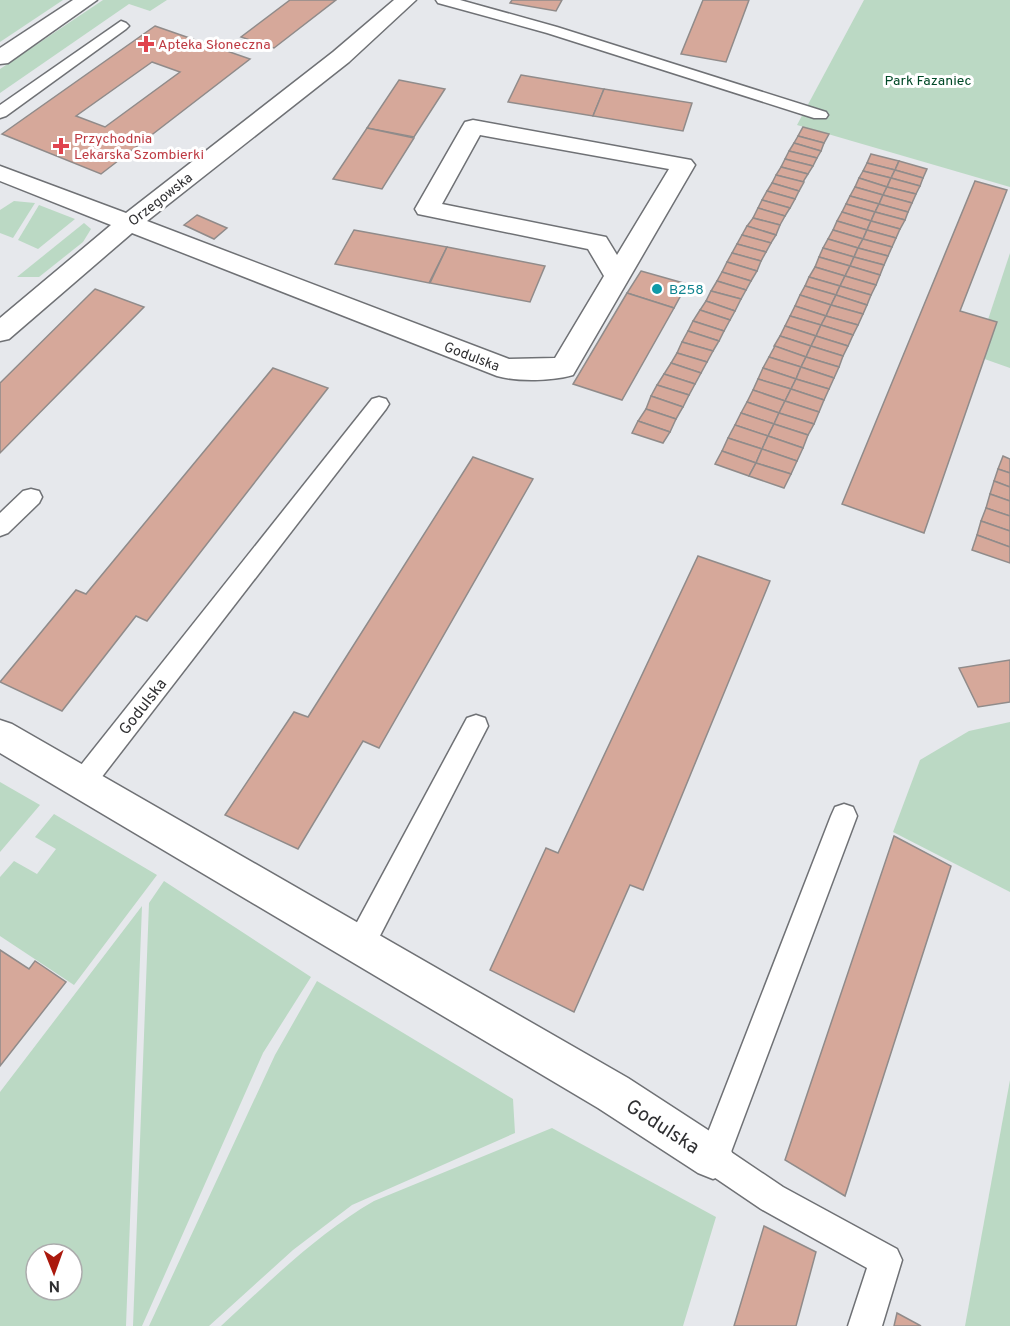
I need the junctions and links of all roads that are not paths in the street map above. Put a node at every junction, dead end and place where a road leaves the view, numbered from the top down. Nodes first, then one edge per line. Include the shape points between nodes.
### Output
1 (87, 0) edge
2 (406, 0) edge
3 (443, 0) edge
4 (121, 26) dead end
5 (0, 58) edge
6 (0, 113) edge
7 (820, 115) dead end
8 (0, 172) edge
9 (129, 223) junction
10 (617, 276) junction
11 (0, 332) edge
12 (379, 404) dead end
13 (31, 497) dead end
14 (0, 527) edge
15 (476, 726) dead end
16 (0, 735) edge
17 (82, 783) junction
18 (844, 816) dead end
19 (359, 947) junction
20 (712, 1158) junction
21 (865, 1326) edge

1 - 5 street
2 - 9 street, Orzegowska via 334,63
3 - 7 lane via 552,30
4 - 6 lane
8 - 9 street, Godulska
9 - 10 street, Godulska via 507,369 563,368
9 - 11 street, Orzegowska
10 - 10 street, Godulska via 683,165 473,127 427,209 597,243
12 - 17 lane, Godulska
13 - 14 lane
15 - 19 lane
16 - 17 street, Godulska
17 - 19 street, Godulska
18 - 20 lane, Godulska
19 - 20 street, Godulska via 613,1094
20 - 21 lane via 772,1198 886,1260

